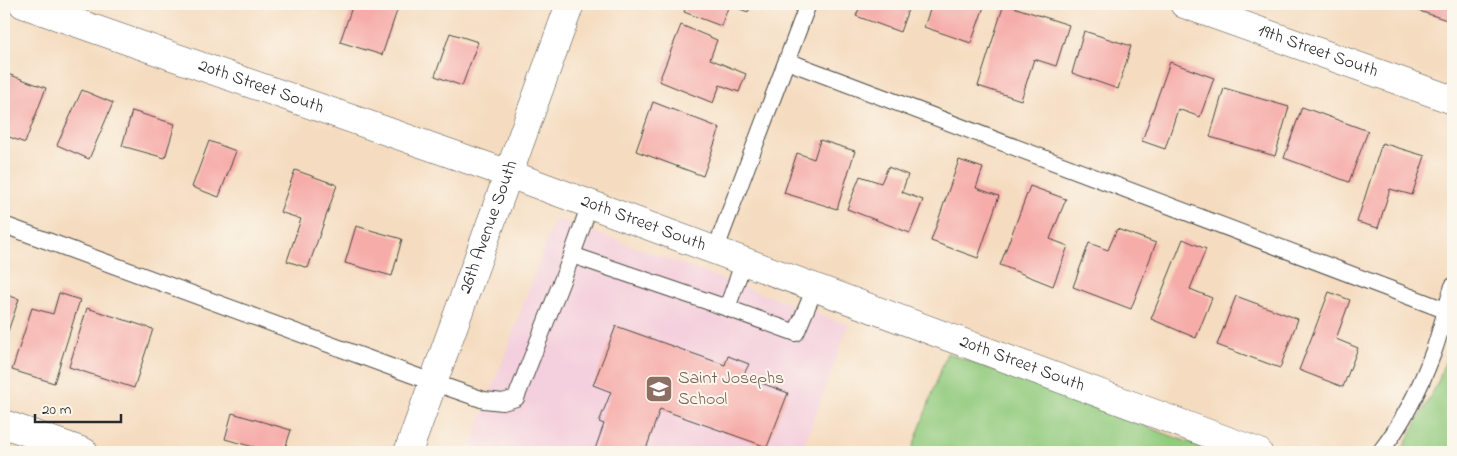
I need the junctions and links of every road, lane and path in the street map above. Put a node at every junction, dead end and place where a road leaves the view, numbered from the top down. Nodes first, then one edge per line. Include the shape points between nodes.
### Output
1 (24, 4) edge
2 (570, 4) edge
3 (808, 4) edge
4 (1184, 4) edge
5 (786, 61) junction
6 (1453, 100) edge
7 (509, 174) junction
8 (590, 204) junction
9 (4, 225) edge
10 (715, 251) junction
11 (572, 255) junction
12 (744, 262) junction
13 (1453, 286) edge
14 (815, 288) junction
15 (727, 308) junction
16 (1445, 310) junction
17 (432, 382) junction
18 (4, 424) edge
19 (84, 452) edge
20 (408, 452) edge
21 (1258, 452) edge
22 (1380, 452) edge

1 - 7 street, 20th Street South
2 - 7 street, 26th Avenue South
3 - 5 lane
4 - 6 street, 19th Street South
5 - 10 lane
5 - 16 lane
7 - 8 street, 20th Street South
7 - 17 street, 26th Avenue South
8 - 10 street, 20th Street South
8 - 11 lane
9 - 17 lane
10 - 12 street, 20th Street South
11 - 15 lane
11 - 17 lane via 516,398 503,402 484,400
12 - 14 street, 20th Street South
12 - 15 lane
13 - 16 lane
14 - 15 lane via 796,333
14 - 21 street, 20th Street South
16 - 22 lane via 1433,352 1414,396
17 - 20 street, 26th Avenue South
18 - 19 street

